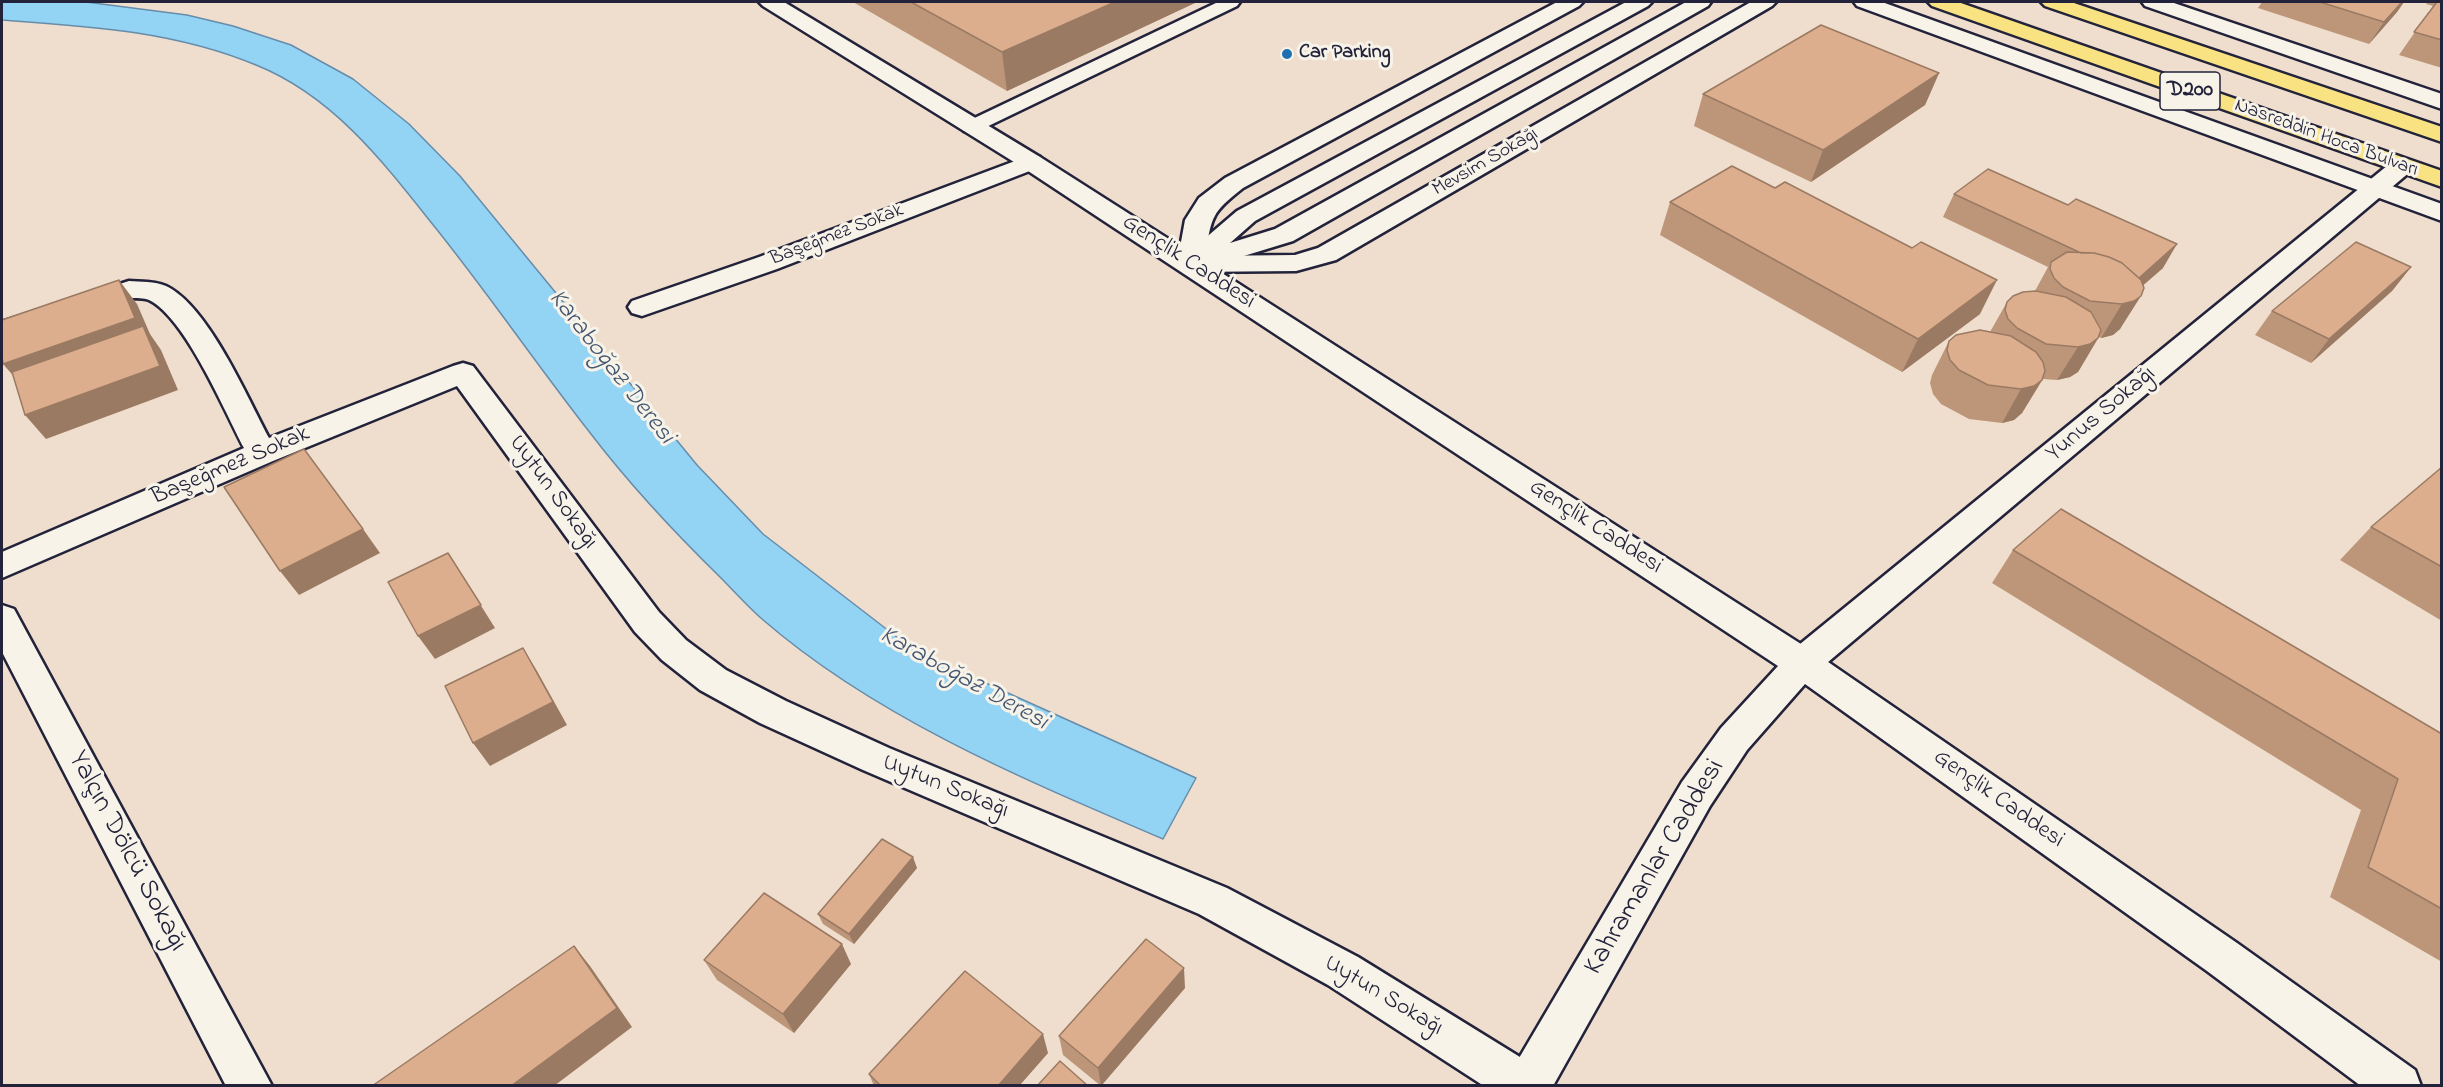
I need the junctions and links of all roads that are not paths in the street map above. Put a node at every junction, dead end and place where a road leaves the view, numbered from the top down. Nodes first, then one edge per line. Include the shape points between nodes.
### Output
1 (771, 2) edge
2 (1231, 2) edge
3 (1572, 2) edge
4 (1641, 2) edge
5 (1701, 2) edge
6 (1765, 2) edge
7 (1864, 2) edge
8 (1939, 2) edge
9 (2052, 2) edge
10 (2152, 2) edge
11 (2442, 102) edge
12 (971, 127) junction
13 (2442, 135) edge
14 (1031, 162) junction
15 (2402, 166) junction
16 (2442, 180) edge
17 (2375, 189) junction
18 (2442, 213) edge
19 (1190, 264) junction
20 (642, 307) dead end
21 (2, 332) edge
22 (463, 373) joint
23 (262, 453) junction
24 (2, 566) edge
25 (2, 619) edge
26 (1802, 663) junction
27 (250, 1086) edge
28 (1526, 1086) edge
29 (2399, 1086) edge

1 - 12 street, Gençlik Caddesi
2 - 12 lane
3 - 19 street via 1234,183 1208,203 1198,220
4 - 19 street via 1246,216
5 - 19 street, Mevsim Sokağı via 1284,235
6 - 19 street, Mevsim Sokağı via 1327,254 1296,263
7 - 17 street
8 - 15 highway, Nasreddin Hoca Bulvarı / D200
9 - 13 highway, Nasreddin Hoca Bulvarı / D200
10 - 11 street
12 - 14 street, Gençlik Caddesi
14 - 19 street, Gençlik Caddesi
14 - 20 street, Başeğmez Sokak
15 - 16 highway, Nasreddin Hoca Bulvarı / D200
15 - 17 street, Yunus Sokağı
17 - 18 street
17 - 26 street, Yunus Sokağı
19 - 26 street, Gençlik Caddesi
21 - 23 street via 129,289 156,292 178,308 198,334
22 - 23 street, Başeğmez Sokak
22 - 28 street, Uytun Sokağı via 646,622 713,680 876,759 1213,901 1343,971
23 - 24 street, Başeğmez Sokak
25 - 27 street, Yalçın Dölcü Sokağı
26 - 28 street, Kahramanlar Caddesi via 1734,739 1696,794
26 - 29 street, Gençlik Caddesi

